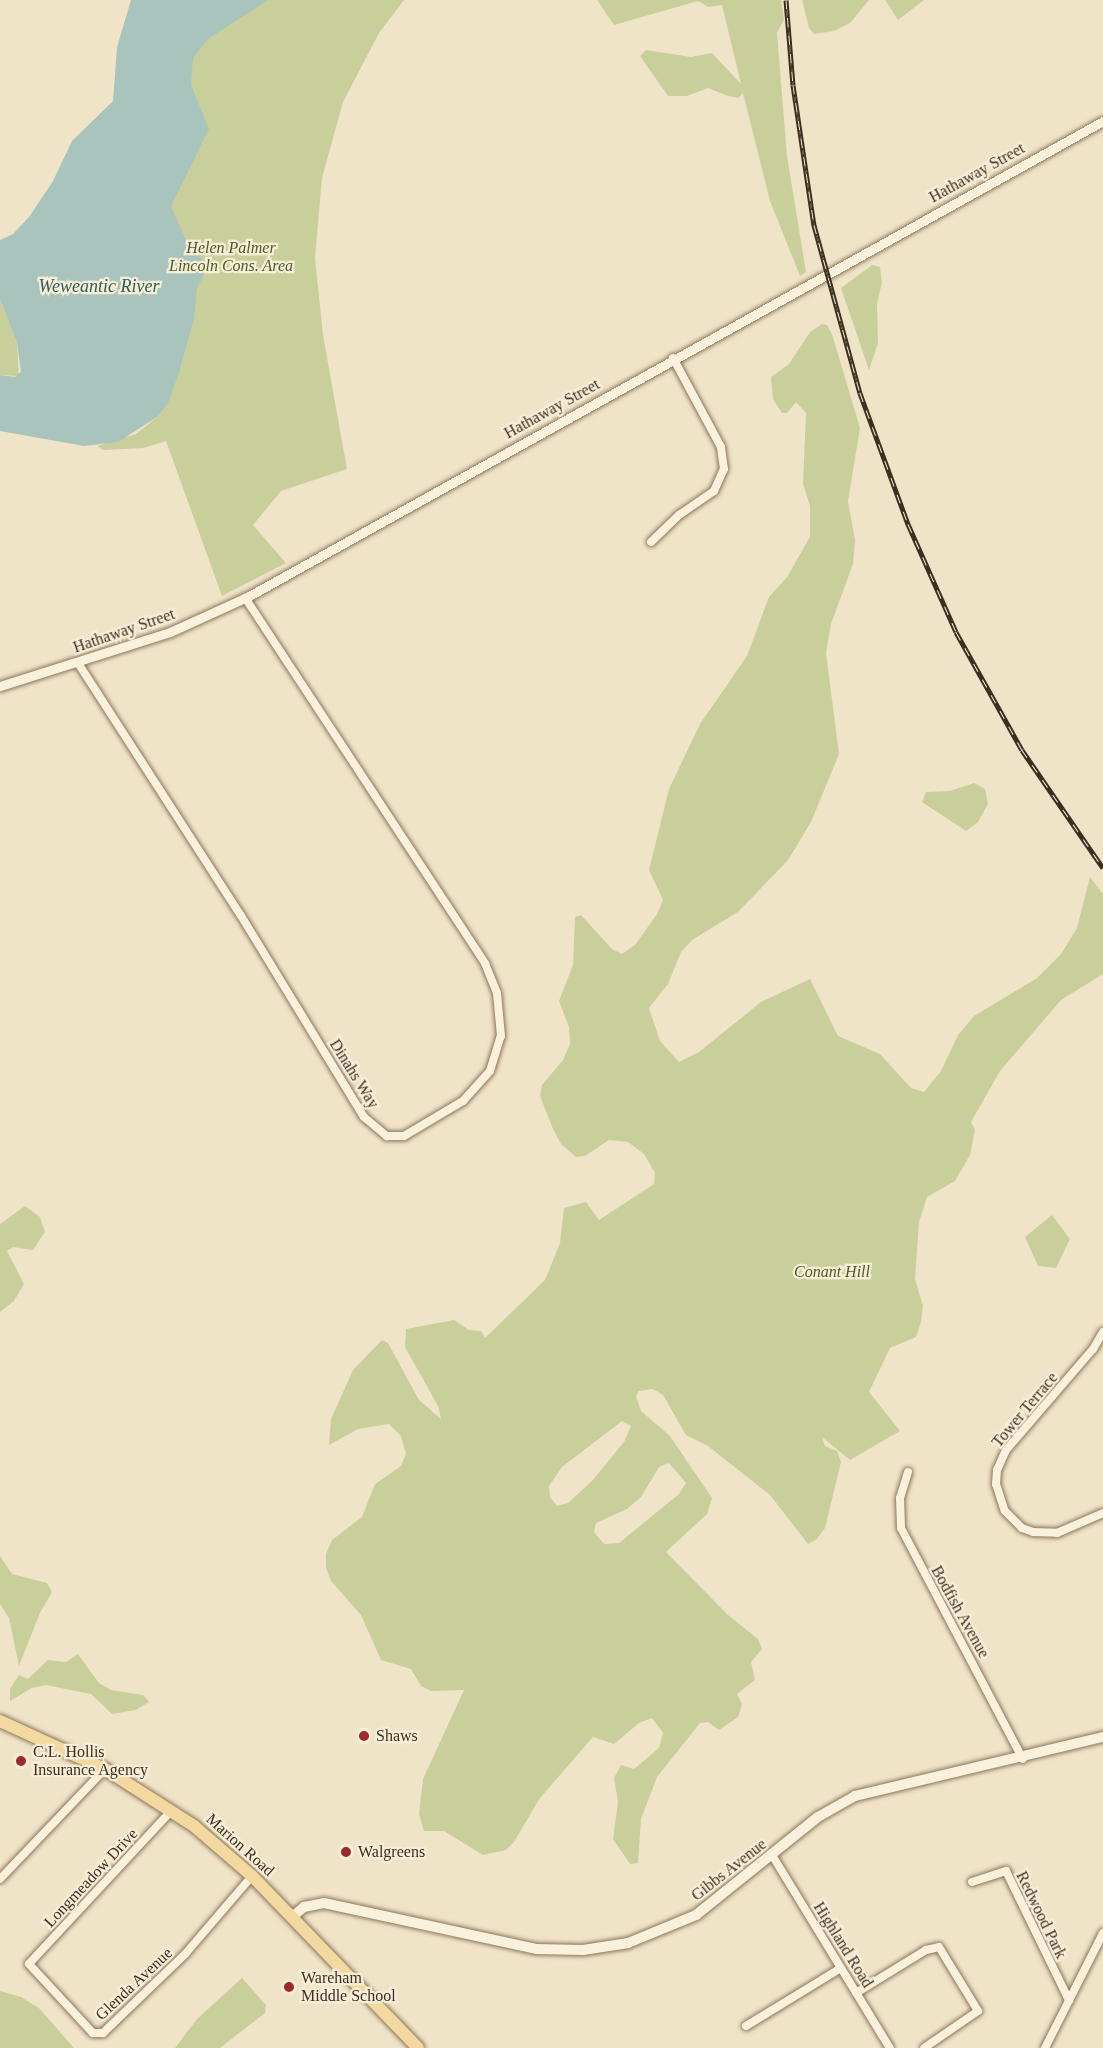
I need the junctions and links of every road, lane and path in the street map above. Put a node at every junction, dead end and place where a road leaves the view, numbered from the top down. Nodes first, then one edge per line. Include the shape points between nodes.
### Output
1 (1103, 121) edge
2 (672, 358) junction
3 (651, 542) dead end
4 (245, 598) junction
5 (78, 663) junction
6 (0, 686) edge
7 (1103, 1332) edge
8 (908, 1472) dead end
9 (1103, 1513) edge
10 (0, 1721) edge
11 (1103, 1737) edge
12 (1023, 1759) junction
13 (105, 1768) junction
14 (172, 1810) junction
15 (772, 1855) junction
16 (252, 1876) junction
17 (0, 1878) edge
18 (972, 1882) dead end
19 (292, 1917) junction
20 (1103, 1933) edge
21 (29, 1964) joint
22 (841, 1968) junction
23 (856, 1993) junction
24 (1069, 2000) junction
25 (746, 2026) dead end
26 (418, 2048) edge
27 (890, 2048) edge
28 (924, 2048) edge
29 (1045, 2048) edge

1 - 2 street, Hathaway Street
2 - 3 street via 721,447 724,469 714,491 679,515
2 - 4 street, Hathaway Street
4 - 5 street, Hathaway Street via 170,632
4 - 5 street, Dinahs Way via 475,948 497,993 501,1036 490,1071 463,1101 404,1136 387,1136 364,1117 240,914
5 - 6 street, Hathaway Street
7 - 9 street, Tower Terrace via 1093,1349 1006,1450 996,1484 1005,1511 1022,1528 1033,1532 1057,1533
8 - 12 street, Bodfish Avenue via 900,1498 901,1528
10 - 13 main road, Marion Road
11 - 12 main road, Gibbs Avenue
12 - 15 main road, Gibbs Avenue via 855,1796 826,1811
13 - 14 main road, Marion Road
13 - 17 street
14 - 16 main road, Marion Road
14 - 21 street, Longmeadow Drive
15 - 19 main road, Gibbs Avenue via 696,1916 650,1936 613,1946 559,1950 520,1946 324,1903 304,1907
15 - 22 street, Highland Road
16 - 19 main road, Marion Road
16 - 21 street, Glenda Avenue via 186,1953 98,2035
18 - 24 street, Redwood Park via 1006,1871
19 - 26 main road, Marion Road
20 - 24 street
22 - 23 street, Highland Road
22 - 25 street
23 - 27 street, Highland Road
23 - 28 street via 926,1950 939,1947 978,2011
24 - 29 street

